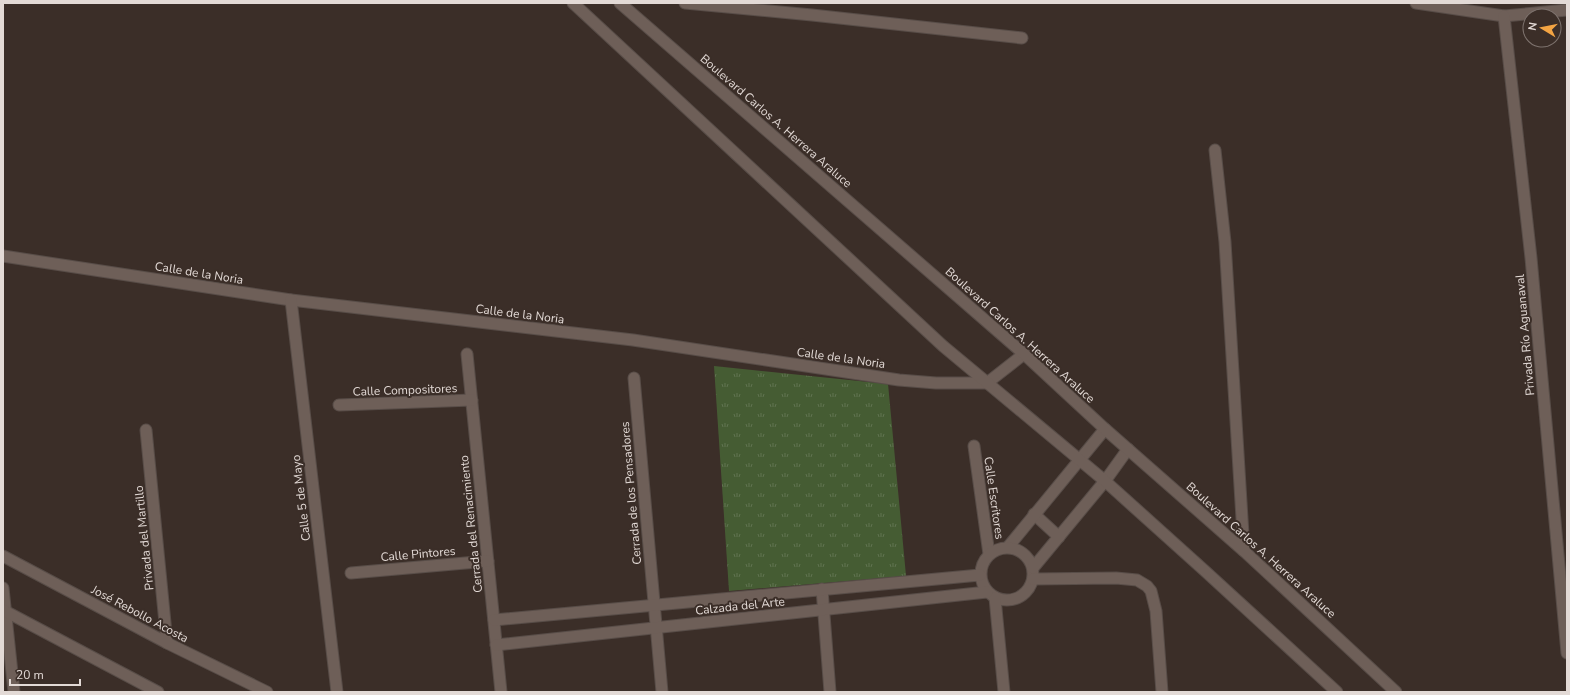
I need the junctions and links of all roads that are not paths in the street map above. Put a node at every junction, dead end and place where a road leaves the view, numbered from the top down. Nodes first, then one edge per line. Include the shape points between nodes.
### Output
1 (573, 3) edge
2 (620, 3) edge
3 (685, 3) edge
4 (1416, 3) edge
5 (1567, 10) edge
6 (1504, 16) junction
7 (1022, 38) dead end
8 (1215, 150) dead end
9 (3, 256) edge
10 (291, 300) junction
11 (467, 354) dead end
12 (1024, 354) junction
13 (634, 378) dead end
14 (987, 383) junction
15 (472, 400) junction
16 (338, 405) dead end
17 (1105, 429) junction
18 (146, 430) dead end
19 (974, 446) dead end
20 (1128, 449) junction
21 (1080, 460) junction
22 (1105, 482) junction
23 (1034, 514) junction
24 (1059, 537) junction
25 (1008, 547) junction
26 (1244, 551) junction
27 (989, 554) junction
28 (3, 556) edge
29 (488, 561) junction
30 (351, 573) dead end
31 (1033, 573) junction
32 (980, 575) junction
33 (3, 588) edge
34 (822, 590) junction
35 (991, 595) junction
36 (654, 605) junction
37 (823, 610) junction
38 (4, 611) edge
39 (494, 620) junction
40 (656, 628) junction
41 (167, 643) junction
42 (496, 646) junction
43 (1567, 653) edge
44 (14, 692) edge
45 (158, 692) edge
46 (267, 692) edge
47 (337, 692) edge
48 (501, 692) edge
49 (662, 692) edge
50 (830, 692) edge
51 (1004, 692) edge
52 (1162, 692) edge
53 (1337, 692) edge
54 (1396, 692) edge

1 - 14 street via 943,346
2 - 12 street, Boulevard Carlos A. Herrera Araluce
3 - 7 street
4 - 6 street
5 - 6 street
6 - 43 street, Privada Río Aguanaval via 1531,258
8 - 26 street via 1225,242
9 - 10 street, Calle de la Noria
10 - 14 street, Calle de la Noria via 633,340 899,380
10 - 47 street, Calle 5 de Mayo
11 - 15 street, Cerrada del Renacimiento
12 - 14 street
12 - 17 street, Boulevard Carlos A. Herrera Araluce
13 - 36 street, Cerrada de los Pensadores
14 - 21 street
15 - 16 street, Calle Compositores
15 - 29 street, Cerrada del Renacimiento
17 - 20 street, Boulevard Carlos A. Herrera Araluce
17 - 21 street
18 - 41 street, Privada del Martillo
19 - 27 street, Calle Escritores
20 - 22 street
20 - 26 street, Boulevard Carlos A. Herrera Araluce
21 - 22 street
21 - 23 street
22 - 24 street
22 - 53 street
23 - 24 street
23 - 25 street
24 - 31 street
25 - 27 street via 998,548
25 - 31 street via 1019,550 1028,557
26 - 54 street, Boulevard Carlos A. Herrera Araluce
27 - 32 street via 982,564
28 - 41 street, José Rebollo Acosta
29 - 30 street, Calle Pintores
29 - 39 street, Cerrada del Renacimiento
31 - 35 street via 1028,590 1018,597 1007,600
31 - 52 street via 1137,580 1147,586 1151,591 1156,611
32 - 34 street, Calzada del Arte
32 - 35 street via 982,584
33 - 38 street
34 - 36 street, Calzada del Arte
34 - 37 street
35 - 37 street, Calzada del Arte
35 - 51 street
36 - 39 street, Calzada del Arte
36 - 40 street, Cerrada de los Pensadores
37 - 40 street, Calzada del Arte
37 - 50 street
38 - 44 street
38 - 45 street
39 - 42 street, Cerrada del Renacimiento
40 - 42 street, Calzada del Arte
40 - 49 street, Cerrada de los Pensadores
41 - 46 street, José Rebollo Acosta
42 - 48 street, Cerrada del Renacimiento

